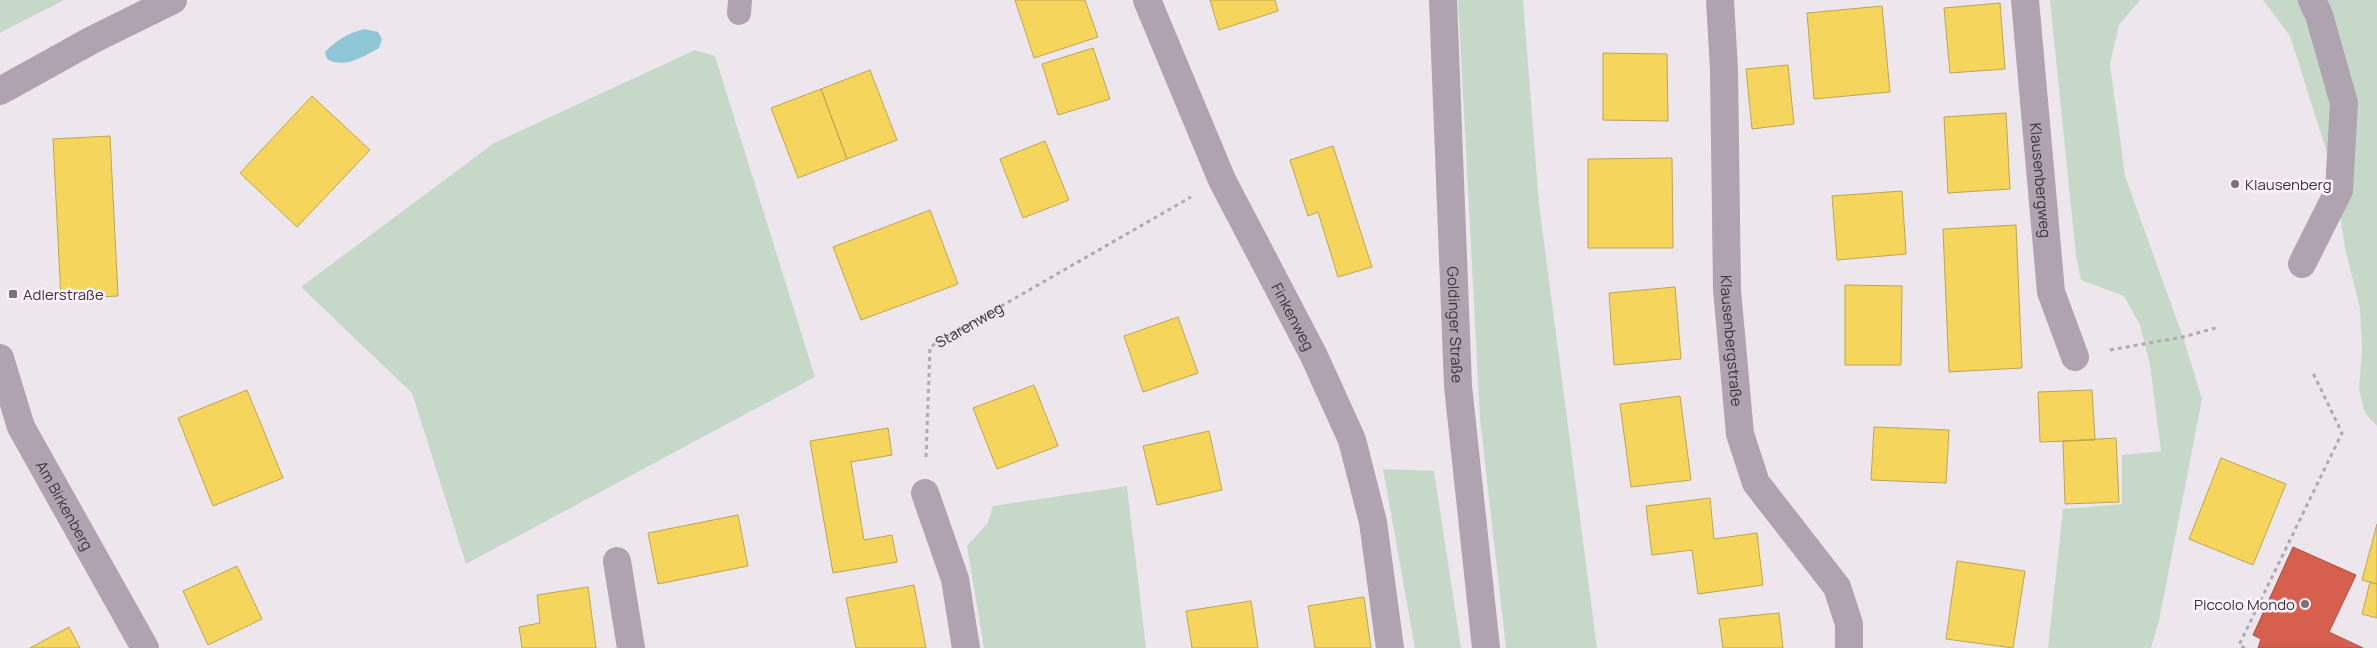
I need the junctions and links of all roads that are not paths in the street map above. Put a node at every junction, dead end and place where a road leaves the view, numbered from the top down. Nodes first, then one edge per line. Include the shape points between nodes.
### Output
1 (173, 0) edge
2 (1147, 0) edge
3 (1443, 0) edge
4 (1720, 0) edge
5 (2025, 0) edge
6 (2312, 0) edge
7 (0, 91) edge
8 (2302, 264) dead end
9 (2075, 357) dead end
10 (0, 358) edge
11 (926, 493) road end
12 (617, 561) dead end
13 (145, 648) edge
14 (631, 648) edge
15 (966, 648) edge
16 (1390, 648) edge
17 (1486, 648) edge
18 (1849, 648) edge

1 - 7 street
2 - 16 street, Finkenweg via 1222,180 1314,356 1352,440 1373,522
3 - 17 street, Goldinger Straße via 1458,386
4 - 18 street, Klausenbergstraße via 1727,290 1740,434 1756,483 1837,587 1849,624
5 - 9 street, Klausenbergweg via 2051,292
6 - 8 street via 2344,103 2339,190
10 - 13 street, Am Birkenberg via 21,428
11 - 15 street via 955,579
12 - 14 street

